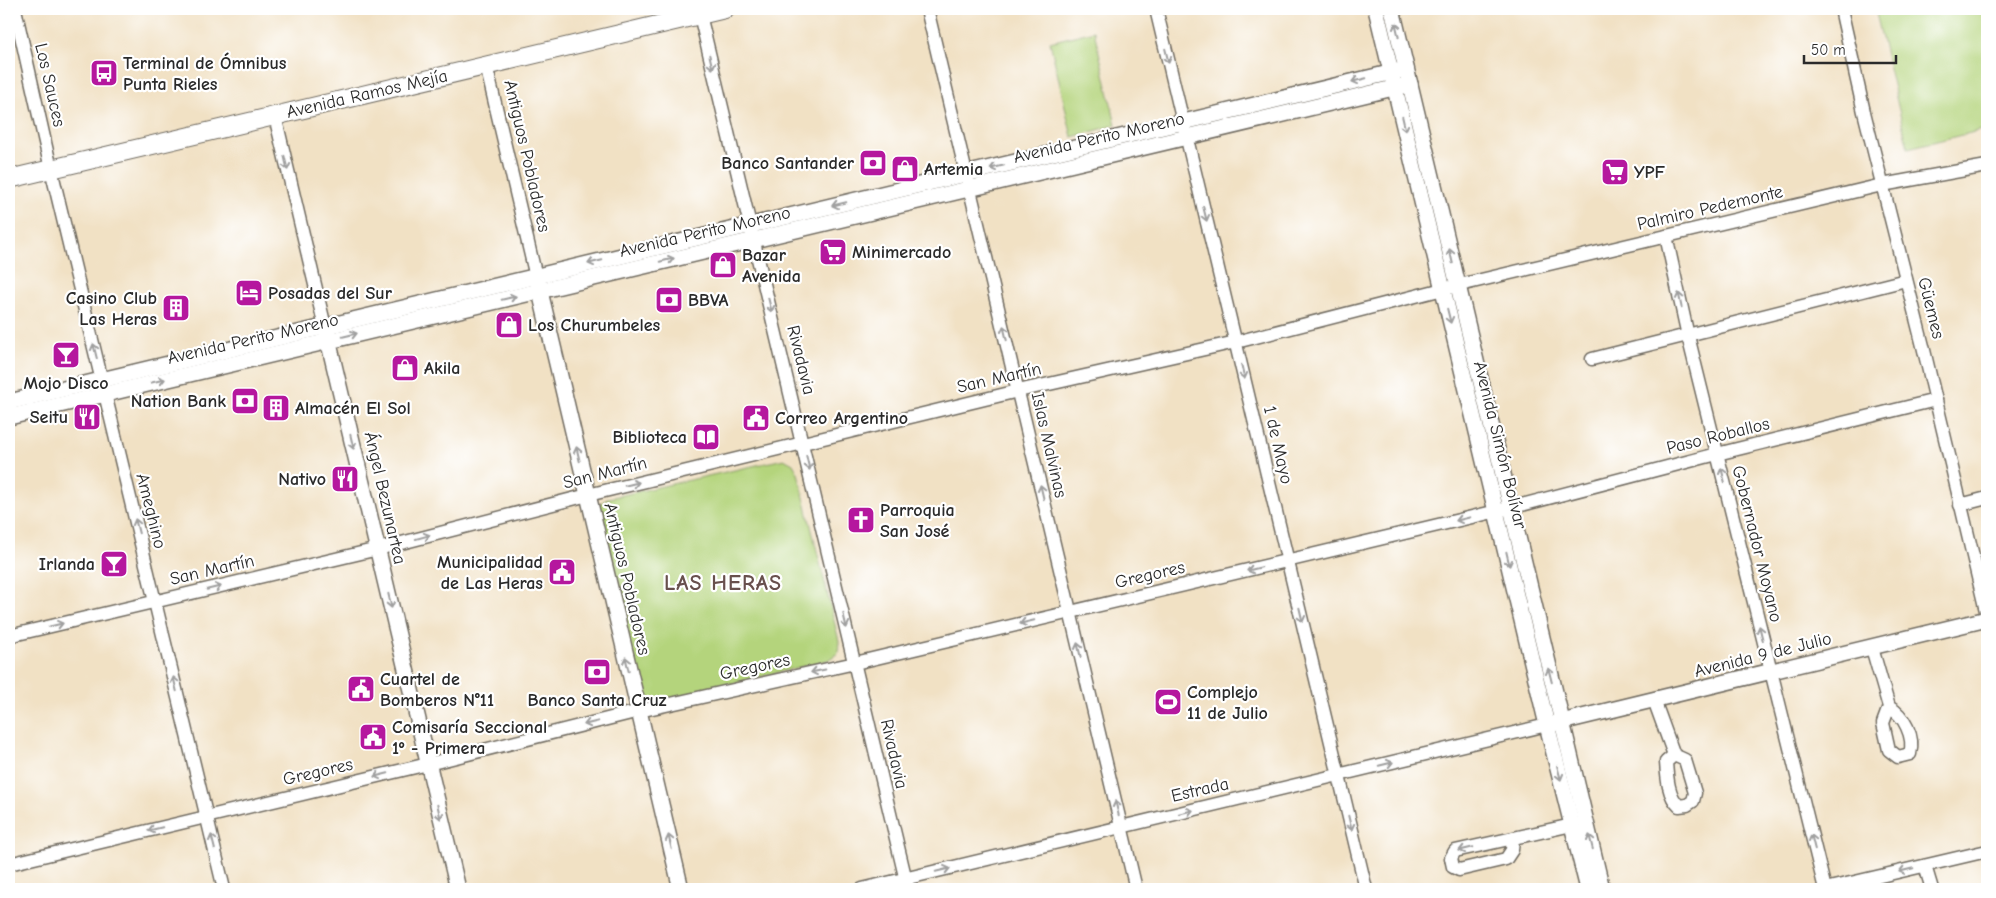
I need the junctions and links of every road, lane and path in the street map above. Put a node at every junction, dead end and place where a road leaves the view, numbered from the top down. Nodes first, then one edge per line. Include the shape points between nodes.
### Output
1 (15, 9) edge
2 (725, 9) edge
3 (927, 9) edge
4 (1156, 9) edge
5 (1376, 9) edge
6 (1392, 9) edge
7 (1841, 9) edge
8 (700, 15) junction
9 (486, 65) junction
10 (1401, 78) junction
11 (275, 116) junction
12 (1185, 129) junction
13 (1987, 166) edge
14 (51, 169) junction
15 (9, 179) edge
16 (968, 181) junction
17 (1882, 184) junction
18 (752, 232) junction
19 (1666, 236) junction
20 (1906, 280) junction
21 (538, 283) junction
22 (1450, 288) junction
23 (327, 334) junction
24 (1688, 336) junction
25 (1236, 342) junction
26 (1592, 359) dead end
27 (103, 387) junction
28 (1018, 391) junction
29 (1936, 400) junction
30 (9, 402) edge
31 (9, 417) edge
32 (803, 443) junction
33 (1717, 454) junction
34 (588, 495) junction
35 (1987, 498) edge
36 (1960, 505) junction
37 (1504, 510) junction
38 (378, 549) junction
39 (1288, 561) junction
40 (155, 602) junction
41 (1071, 612) junction
42 (1987, 617) edge
43 (9, 636) edge
44 (1872, 648) junction
45 (854, 663) junction
46 (1770, 672) junction
47 (1654, 700) junction
48 (1889, 708) dead end
49 (638, 711) junction
50 (1562, 722) junction
51 (1547, 725) junction
52 (1674, 755) dead end
53 (428, 764) junction
54 (1339, 775) junction
55 (206, 817) junction
56 (1572, 825) junction
57 (1122, 827) junction
58 (1513, 838) dead end
59 (1987, 851) edge
60 (9, 864) edge
61 (1925, 866) junction
62 (907, 884) edge
63 (224, 889) edge
64 (458, 889) edge
65 (681, 889) edge
66 (862, 889) edge
67 (1136, 889) edge
68 (1366, 889) edge
69 (1588, 889) edge
70 (1602, 889) edge
71 (1825, 889) edge
72 (1932, 889) edge

1 - 14 street, Los Sauces
2 - 8 main road, Avenida Ramos Mejía
3 - 16 street, Islas Malvinas
4 -> 12 street, 1 de Mayo
5 - 10 street, Avenida Simón Bolívar
10 -> 6 street, Avenida Simón Bolívar
7 - 17 street, Güemes
8 - 9 main road, Avenida Ramos Mejía
8 -> 18 street, Rivadavia
9 - 11 main road, Avenida Ramos Mejía
9 - 21 street, Antiguos Pobladores
10 - 12 street, Avenida Perito Moreno
10 - 22 street, Avenida Simón Bolívar
11 - 14 main road, Avenida Ramos Mejía
11 -> 23 street, Ángel Bezunartea
12 - 16 street, Avenida Perito Moreno
12 -> 25 street, 1 de Mayo
13 - 17 street, Palmiro Pedemonte
14 - 15 main road, Avenida Ramos Mejía
27 -> 14 street, Ameghino
16 - 18 street, Avenida Perito Moreno
28 -> 16 street, Islas Malvinas
17 - 19 street, Palmiro Pedemonte
17 - 20 street, Güemes
18 - 21 street, Avenida Perito Moreno
18 -> 32 street, Rivadavia
19 - 22 street, Palmiro Pedemonte
24 -> 19 street, Gobernador Moyano
20 - 24 street
20 - 29 street, Güemes
21 - 23 street, Avenida Perito Moreno
34 -> 21 street, Antiguos Pobladores
22 - 25 street, San Martín
22 - 37 street, Avenida Simón Bolívar
23 - 27 street, Avenida Perito Moreno
23 -> 38 street, Ángel Bezunartea
24 - 26 street
24 - 33 street, Gobernador Moyano
25 - 28 street, San Martín
25 -> 39 street, 1 de Mayo
27 - 30 street, Avenida Perito Moreno
27 - 31 street, Avenida Perito Moreno
40 -> 27 street, Ameghino
28 - 32 street, San Martín
41 -> 28 street, Islas Malvinas
29 - 33 street, Paso Roballos
29 - 36 street, Güemes
34 -> 32 street, San Martín
32 -> 45 street, Rivadavia
33 - 37 street, Paso Roballos
46 -> 33 street, Gobernador Moyano
38 -> 34 street, San Martín
49 -> 34 street, Antiguos Pobladores
35 - 36 street
36 - 42 street, Güemes
37 -> 39 street, Gregores
50 -> 37 street, Avenida Simón Bolívar
37 -> 51 street, Avenida Simón Bolívar
40 -> 38 street, San Martín
38 -> 53 street, Ángel Bezunartea
39 -> 41 street, Gregores
39 -> 54 street, 1 de Mayo
43 -> 40 street, San Martín
55 -> 40 street, Ameghino
41 -> 45 street, Gregores
57 -> 41 street, Islas Malvinas
42 - 44 street, Avenida 9 de Julio
44 - 46 street, Avenida 9 de Julio
44 - 48 street
45 -> 49 street, Gregores
45 - 62 street, Rivadavia
46 - 47 street, Avenida 9 de Julio
71 -> 46 street, Gobernador Moyano
47 - 50 street, Avenida 9 de Julio
47 - 52 street
49 -> 53 street, Gregores
65 -> 49 street, Antiguos Pobladores
50 - 51 street, Avenida 9 de Julio
70 -> 50 street, Avenida Simón Bolívar
54 -> 51 street, Estrada
51 -> 56 street, Avenida Simón Bolívar
53 -> 55 street, Gregores
53 -> 64 street, Ángel Bezunartea
57 -> 54 street, Estrada
54 -> 68 street, 1 de Mayo
55 -> 60 street, Gregores
63 -> 55 street, Ameghino
56 - 58 street
56 - 69 street, Avenida Simón Bolívar
62 -> 57 street, Estrada
57 - 67 street, Islas Malvinas
59 - 61 street
61 -> 71 street
61 - 72 street
62 - 66 street, Estrada

